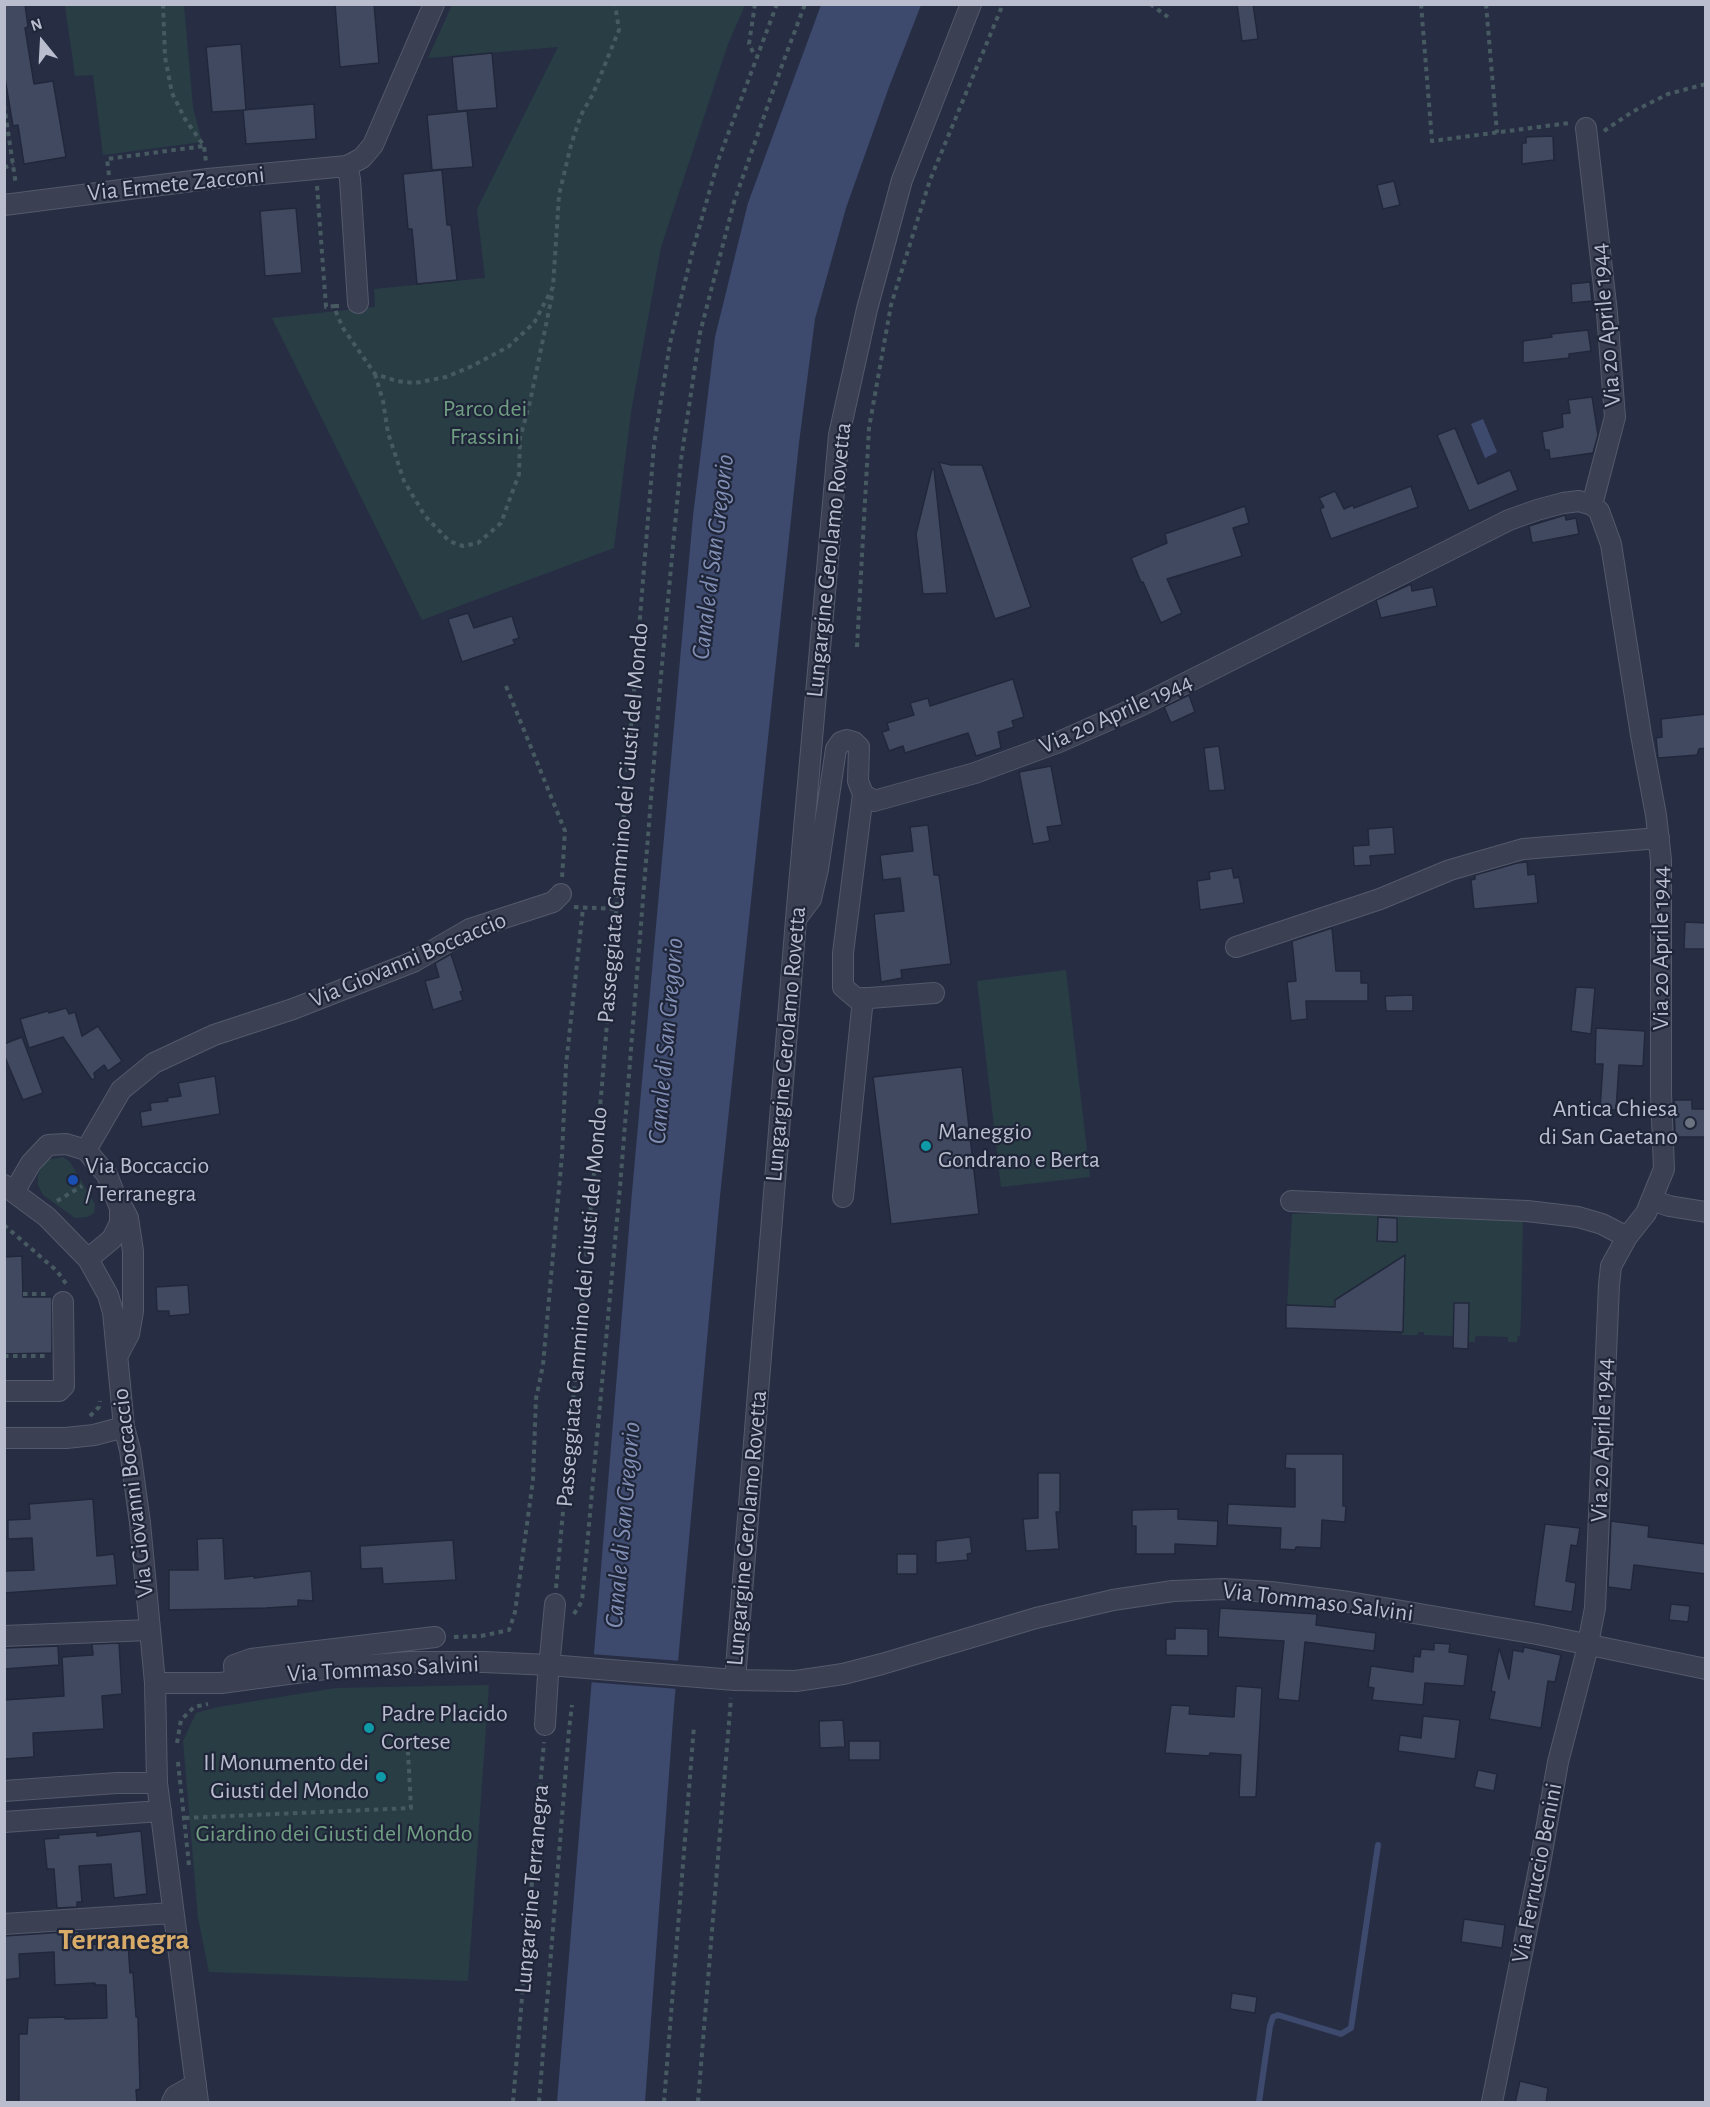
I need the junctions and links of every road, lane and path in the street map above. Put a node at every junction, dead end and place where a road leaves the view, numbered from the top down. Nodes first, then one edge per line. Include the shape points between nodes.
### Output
1 (163, 4) edge
2 (434, 4) edge
3 (615, 4) edge
4 (755, 4) edge
5 (777, 4) edge
6 (805, 4) edge
7 (972, 4) edge
8 (1003, 4) edge
9 (1150, 4) edge
10 (1421, 4) edge
11 (1486, 4) edge
12 (1168, 17) dead end
13 (756, 57) junction
14 (1706, 84) edge
15 (4, 105) edge
16 (1497, 132) junction
17 (1587, 135) junction
18 (14, 164) junction
19 (347, 166) junction
20 (4, 168) edge
21 (316, 170) junction
22 (15, 176) dead end
23 (111, 190) junction
24 (4, 205) edge
25 (554, 287) junction
26 (358, 303) joint
27 (335, 306) junction
28 (375, 374) junction
29 (1592, 505) junction
30 (857, 647) dead end
31 (506, 686) dead end
32 (863, 794) junction
33 (1659, 838) junction
34 (561, 894) junction
35 (583, 908) junction
36 (616, 909) junction
37 (796, 919) junction
38 (1236, 947) dead end
39 (934, 993) dead end
40 (863, 998) junction
41 (86, 1150) junction
42 (82, 1186) dead end
43 (9, 1189) edge
44 (117, 1197) junction
45 (843, 1197) dead end
46 (1652, 1200) junction
47 (1291, 1201) dead end
48 (57, 1202) dead end
49 (1706, 1212) edge
50 (4, 1226) edge
51 (1627, 1237) junction
52 (88, 1259) junction
53 (66, 1294) joint
54 (117, 1355) junction
55 (4, 1392) edge
56 (123, 1427) junction
57 (4, 1438) edge
58 (582, 1601) dead end
59 (555, 1604) joint
60 (149, 1630) junction
61 (4, 1636) edge
62 (435, 1637) joint
63 (1588, 1646) junction
64 (555, 1666) junction
65 (1706, 1669) edge
66 (728, 1679) junction
67 (235, 1681) junction
68 (155, 1683) junction
69 (214, 1702) dead end
70 (572, 1705) dead end
71 (545, 1725) joint
72 (694, 1726) dead end
73 (177, 1744) dead end
74 (408, 1752) dead end
75 (178, 1755) dead end
76 (157, 1783) junction
77 (4, 1791) edge
78 (161, 1811) junction
79 (4, 1822) edge
80 (172, 1913) junction
81 (4, 1924) edge
82 (197, 2093) edge
83 (172, 2103) edge
84 (513, 2103) edge
85 (539, 2103) edge
86 (664, 2103) edge
87 (698, 2103) edge
88 (1492, 2103) edge

1 - 23 path via 165,57 172,93 204,146 107,159
2 - 19 street via 373,145 362,158
3 - 25 path via 620,30 581,115 560,195
4 - 13 path via 749,44
5 - 13 path, Passeggiata Cammino dei Giusti del Mondo
6 - 58 path via 734,202 700,333 681,460
7 - 37 street, Lungargine Gerolamo Rovetta via 902,180 867,309 839,435
8 - 30 path via 930,180 891,304 868,428
9 - 12 path
10 - 16 path via 1432,141
11 - 16 path
13 - 36 path, Passeggiata Cammino dei Giusti del Mondo via 719,158 670,344 654,445
14 - 17 path via 1668,94
15 - 18 path
16 - 17 path via 1568,122
17 - 29 street, Via 20 Aprile 1944 via 1615,417
18 - 20 path
18 - 22 path
19 - 21 street, Via Ermete Zacconi
19 - 26 street
21 - 23 street, Via Ermete Zacconi
21 - 27 path via 326,307
23 - 24 street, Via Ermete Zacconi
25 - 28 path via 534,323 508,347 470,367 446,377 415,382
25 - 28 path via 520,438 519,474 501,523 478,543 463,546 449,541 425,516 404,481
26 - 27 path
27 - 28 path via 343,328
29 - 32 street, Via 20 Aprile 1944 via 1579,501 1563,503 1509,520 1140,706 1059,742 910,792 874,801
29 - 33 street, Via 20 Aprile 1944 via 1599,511 1611,544
31 - 34 path via 565,831
32 - 37 street via 858,781 859,747 847,740 841,742 836,749 811,899
32 - 40 street via 843,953 843,987 856,999
33 - 38 street, Via 20 Aprile 1944 via 1523,849 1450,870 1380,899
33 - 46 street, Via 20 Aprile 1944 via 1664,1169
34 - 35 path via 574,907
34 - 41 street, Via Giovanni Boccaccio via 553,902 470,929 413,962 294,1009 213,1035 154,1063 121,1090
35 - 36 path
35 - 62 path via 566,1065 543,1365 536,1399 533,1480 515,1612 509,1630 481,1636
36 - 59 path, Passeggiata Cammino dei Giusti del Mondo
37 - 66 street, Lungargine Gerolamo Rovetta
39 - 40 street
40 - 45 street
41 - 43 street, Via Giovanni Boccaccio via 66,1144 48,1145
41 - 44 street, Via Giovanni Boccaccio via 107,1175
42 - 48 path
43 - 52 street, Via Giovanni Boccaccio via 47,1217
44 - 52 street, Via Giovanni Boccaccio via 120,1223 112,1239
44 - 54 street, Via Giovanni Boccaccio via 128,1218 133,1251 133,1311 129,1334
46 - 49 street
46 - 51 street, Via 20 Aprile 1944
47 - 51 street via 1527,1211 1578,1217
50 - 53 path via 57,1271
51 - 63 street, Via 20 Aprile 1944 via 1611,1266 1609,1285 1595,1608
52 - 54 street, Via Giovanni Boccaccio via 108,1295
53 - 55 street via 64,1386 59,1391
54 - 56 street, Via Giovanni Boccaccio
56 - 57 street via 66,1438
56 - 60 street, Via Giovanni Boccaccio via 135,1482
59 - 64 street
60 - 61 street, Via Giovanni Boccaccio
60 - 68 street, Via Giovanni Boccaccio
62 - 67 street, Via Tommaso Salvini via 250,1659 234,1665
63 - 65 street, Via Tommaso Salvini
63 - 66 street, Via Tommaso Salvini via 1349,1602 1271,1592 1183,1590 1075,1608 843,1674 796,1681
63 - 88 street, Via Ferruccio Benini via 1558,1762
64 - 66 street, Via Tommaso Salvini
64 - 67 street, Via Tommaso Salvini via 411,1662
64 - 71 street
66 - 87 path, Lungargine Gerolamo Rovetta via 728,1749
67 - 68 street, Via Tommaso Salvini
68 - 76 street, Via Giovanni Boccaccio
69 - 73 path via 194,1707 181,1720
70 - 85 path
71 - 84 path, Lungargine Terranegra
72 - 86 path
74 - 75 path via 411,1808 185,1818
76 - 77 street
76 - 78 street, Via Giovanni Boccaccio
78 - 79 street
78 - 80 street, Via Giovanni Boccaccio
80 - 81 street
80 - 82 street, Via Giovanni Boccaccio
82 - 83 street via 175,2096

